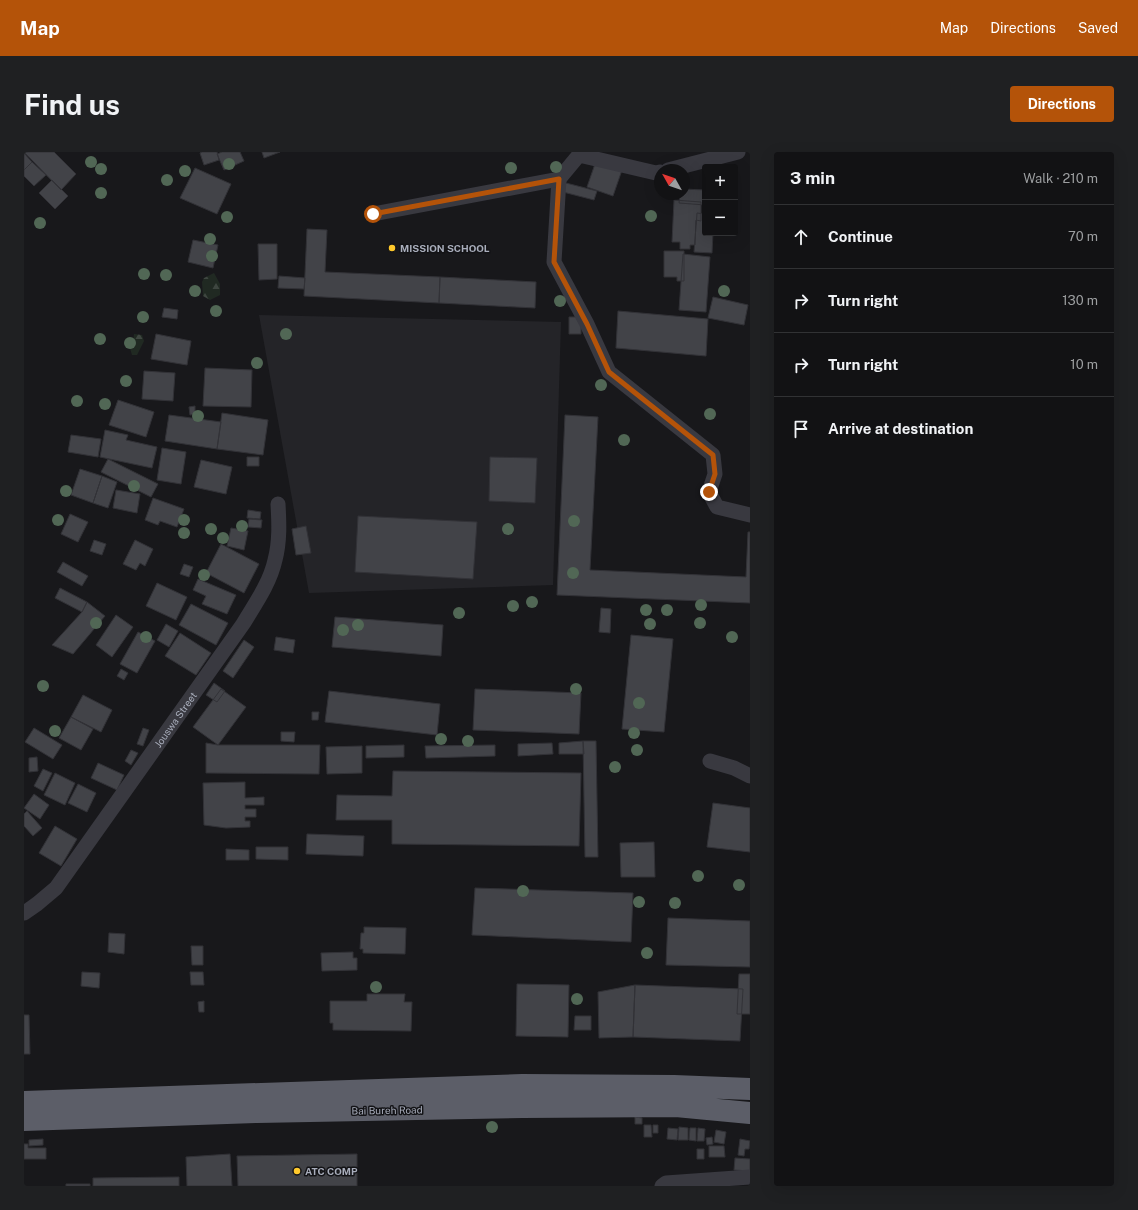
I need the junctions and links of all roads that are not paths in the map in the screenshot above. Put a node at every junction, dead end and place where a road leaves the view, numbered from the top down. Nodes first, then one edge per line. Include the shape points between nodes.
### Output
1 (738, 152) edge
2 (690, 164) edge
3 (654, 173) edge
4 (559, 179) junction
5 (373, 214) dead end
6 (278, 504) dead end
7 (750, 515) edge
8 (710, 761) dead end
9 (750, 776) edge
10 (24, 913) edge
11 (750, 1089) edge
12 (24, 1102) edge
13 (750, 1113) edge
14 (24, 1120) edge
15 (750, 1177) edge
16 (662, 1186) edge

1 - 2 street
3 - 4 street via 579,155
4 - 5 street
4 - 7 street via 554,262 609,372 713,455 715,474 709,492 717,506
6 - 10 street, Jouswa Street via 279,533 275,560 264,590 56,888
8 - 9 street
11 - 12 highway, Bai Bureh Road via 522,1085
13 - 14 highway, Bai Bureh Road via 676,1106 522,1107
15 - 16 street via 666,1183

